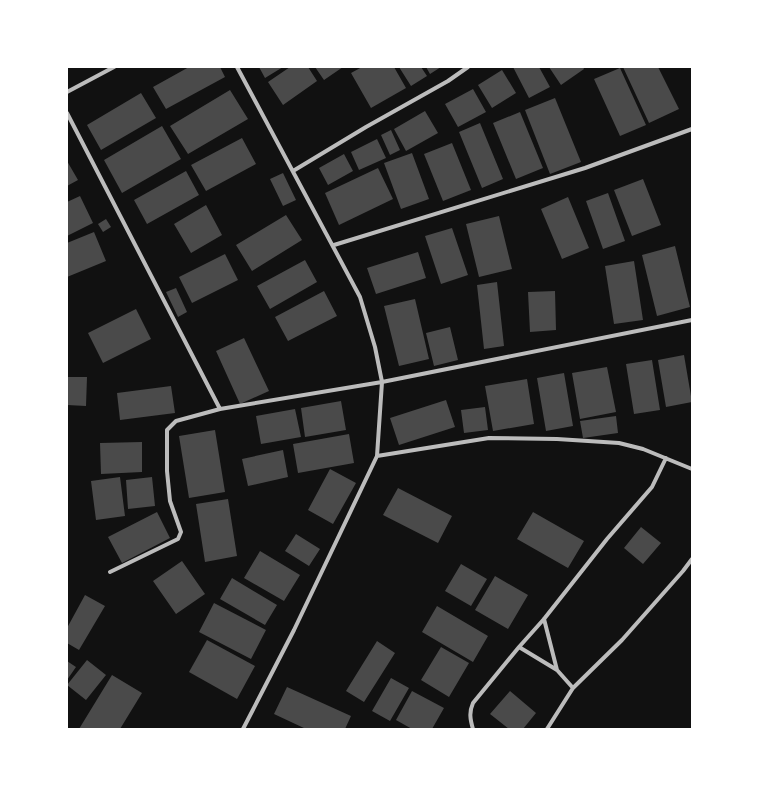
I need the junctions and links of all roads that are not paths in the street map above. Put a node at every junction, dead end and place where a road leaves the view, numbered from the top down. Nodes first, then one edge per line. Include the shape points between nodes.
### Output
1 (114, 67) edge
2 (237, 67) edge
3 (468, 67) edge
4 (67, 92) edge
5 (67, 113) edge
6 (692, 129) edge
7 (293, 171) junction
8 (334, 245) junction
9 (692, 320) edge
10 (382, 382) junction
11 (220, 409) junction
12 (377, 456) junction
13 (666, 458) junction
14 (692, 469) edge
15 (692, 559) edge
16 (110, 572) dead end
17 (544, 619) junction
18 (519, 647) junction
19 (557, 670) junction
20 (574, 688) junction
21 (243, 729) edge
22 (472, 729) edge
23 (547, 729) edge

1 - 4 street
2 - 7 street
3 - 7 street
5 - 11 street
6 - 8 street via 586,168
7 - 8 street
8 - 10 street via 360,297
9 - 10 street
10 - 11 street
10 - 12 street
11 - 16 street via 176,421 168,430 167,471 170,501 181,532 178,539
12 - 13 street via 489,438 620,443
12 - 21 street via 294,630
13 - 14 street
13 - 17 street via 652,487 607,538
15 - 20 street via 622,640
17 - 18 street
17 - 19 street
18 - 19 street
18 - 22 street via 473,703 470,710
19 - 20 street
20 - 23 street

